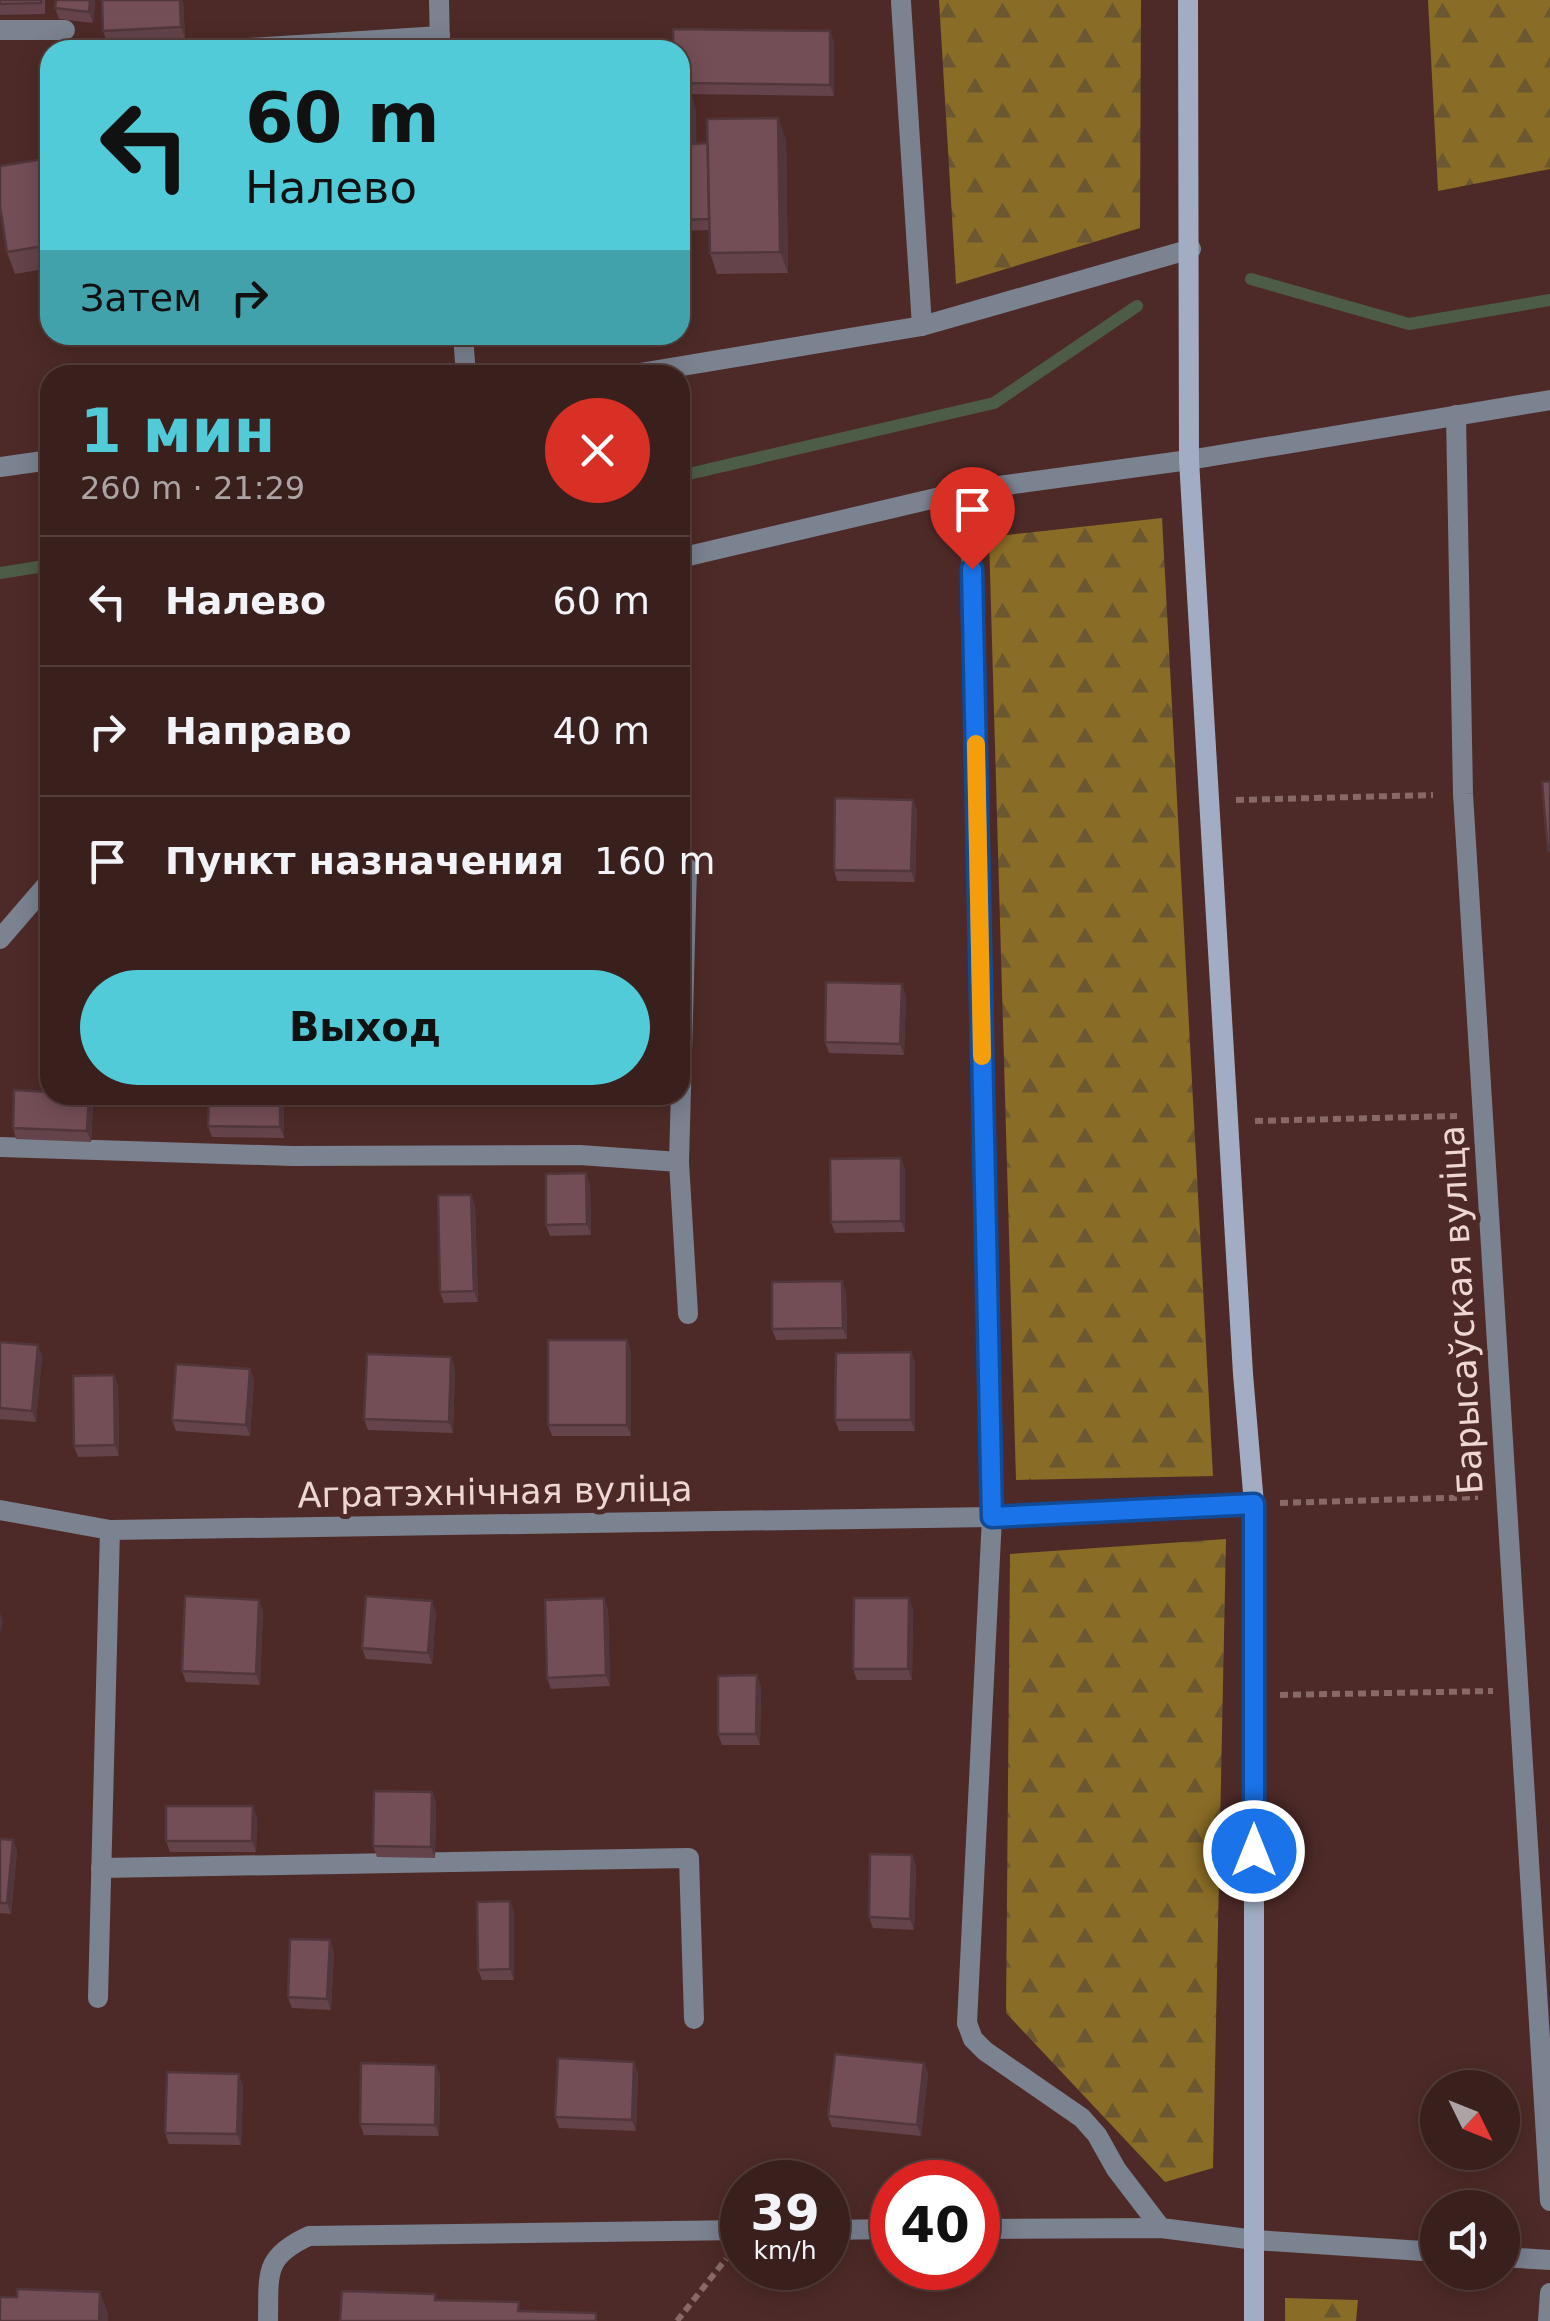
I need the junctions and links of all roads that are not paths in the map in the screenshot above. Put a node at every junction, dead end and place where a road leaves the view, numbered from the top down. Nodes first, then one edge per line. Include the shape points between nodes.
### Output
1 (439, 0) edge
2 (1188, 0) edge
3 (900, 2) edge
4 (0, 30) edge
5 (65, 30) dead end
6 (440, 40) edge
7 (1190, 249) junction
8 (922, 326) junction
9 (688, 365) edge
10 (1550, 400) edge
11 (1456, 415) junction
12 (1189, 460) junction
13 (40, 461) edge
14 (0, 467) edge
15 (970, 490) junction
16 (690, 556) edge
17 (40, 892) edge
18 (0, 938) edge
19 (680, 1105) edge
20 (0, 1147) edge
21 (678, 1162) junction
22 (688, 1314) dead end
23 (1254, 1504) junction
24 (0, 1510) edge
25 (992, 1517) junction
26 (110, 1530) junction
27 (102, 1868) junction
28 (98, 1998) dead end
29 (694, 2019) dead end
30 (1549, 2176) edge
31 (1550, 2200) edge
32 (1161, 2228) junction
33 (1000, 2229) edge
34 (720, 2230) edge
35 (1255, 2240) junction
36 (1420, 2251) edge
37 (1520, 2258) edge
38 (1550, 2260) edge
39 (1550, 2293) edge
40 (268, 2321) edge
41 (1254, 2321) edge
42 (1548, 2321) edge

1 - 6 street
2 - 7 street
3 - 8 street
4 - 5 street
7 - 8 street
7 - 12 street
8 - 9 street
10 - 11 street
11 - 12 street
11 - 30 street, Барысаўская вуліца via 1463,794
12 - 15 street
12 - 23 street
13 - 14 street
15 - 16 street
15 - 25 street
17 - 18 street
19 - 21 street
20 - 21 street
21 - 22 street
23 - 25 street, Агратэхнічная вуліца
23 - 35 street
24 - 26 street, Агратэхнічная вуліца
25 - 26 street, Агратэхнічная вуліца
25 - 32 street via 967,2023 984,2052 1082,2118
26 - 27 street
27 - 28 street
27 - 29 street via 689,1858
30 - 31 street, Барысаўская вуліца
32 - 33 street
32 - 35 street
34 - 40 street via 309,2236 282,2248 269,2276
35 - 36 street
35 - 41 street
37 - 38 street
39 - 42 street

